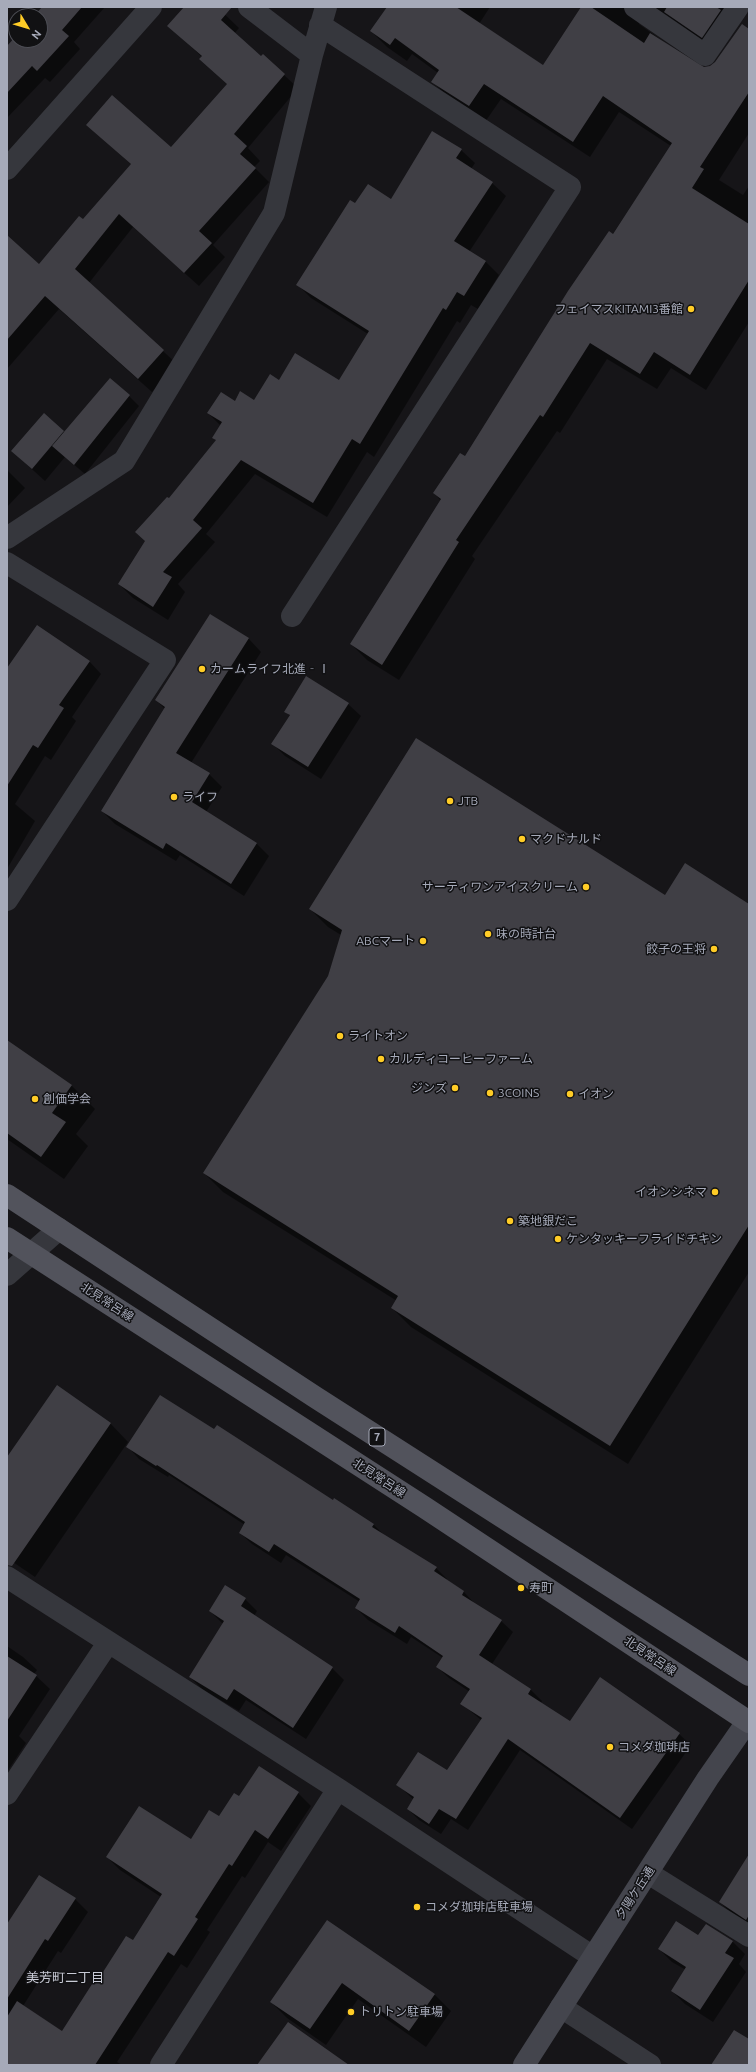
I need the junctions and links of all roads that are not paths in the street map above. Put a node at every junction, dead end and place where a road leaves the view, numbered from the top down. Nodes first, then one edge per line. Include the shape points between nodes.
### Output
1 (151, 7) edge
2 (248, 7) edge
3 (635, 7) edge
4 (738, 7) edge
5 (323, 16) edge
6 (312, 54) junction
7 (7, 169) edge
8 (7, 538) edge
9 (7, 563) edge
10 (292, 616) dead end
11 (7, 900) edge
12 (7, 1195) edge
13 (59, 1229) junction
14 (7, 1238) edge
15 (31, 1253) junction
16 (7, 1275) edge
17 (7, 1577) edge
18 (108, 1643) junction
19 (749, 1675) edge
20 (748, 1717) edge
21 (338, 1789) junction
22 (7, 1794) edge
23 (648, 1872) junction
24 (749, 1936) edge
25 (593, 1957) junction
26 (561, 2007) junction
27 (161, 2065) edge
28 (524, 2065) edge
29 (650, 2065) edge

1 - 7 street
2 - 6 street
3 - 4 street via 705,55
5 - 6 street
5 - 10 street via 570,187
6 - 8 street via 274,213 124,461
9 - 11 street via 166,660
12 - 13 main road, 7
13 - 15 street
13 - 19 main road, 7 via 328,1406
14 - 15 main road, 北見常呂線
15 - 16 street
15 - 20 main road, 北見常呂線
17 - 18 street
18 - 21 street
18 - 22 street
20 - 23 street, 夕陽ケ丘通
21 - 25 street
21 - 27 street
23 - 24 street
23 - 25 street, 夕陽ケ丘通
25 - 26 street, 夕陽ケ丘通
26 - 28 street, 夕陽ケ丘通
26 - 29 street

